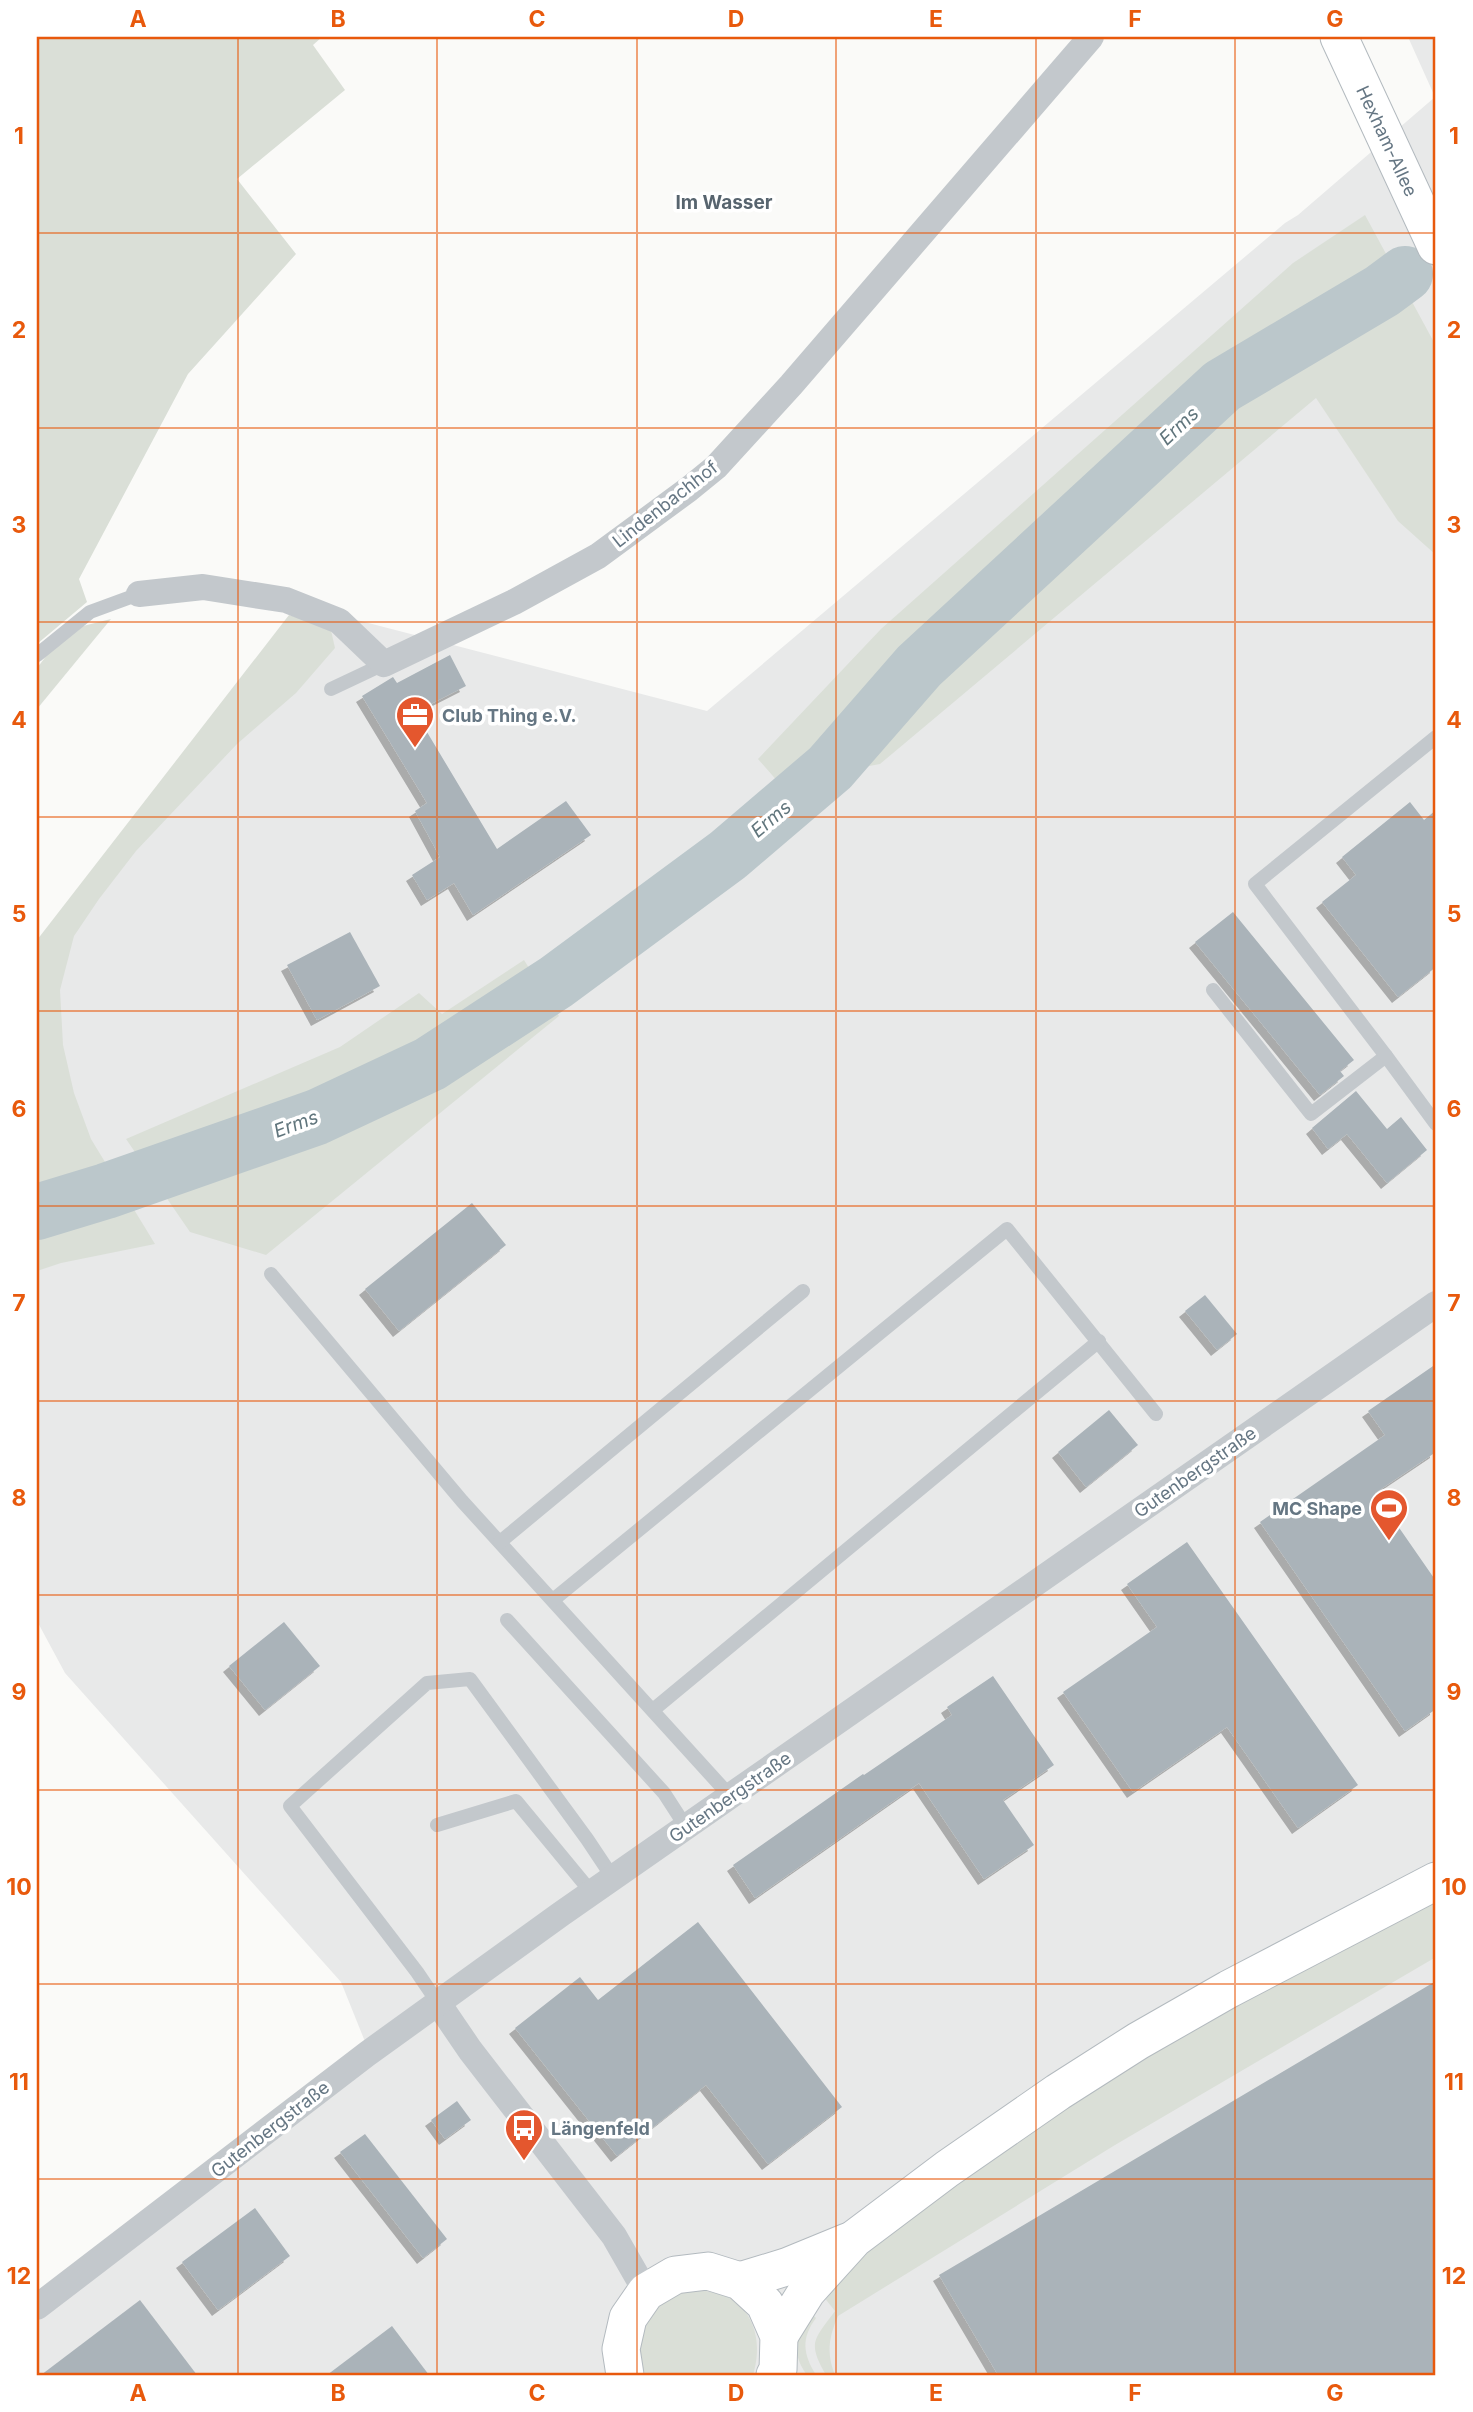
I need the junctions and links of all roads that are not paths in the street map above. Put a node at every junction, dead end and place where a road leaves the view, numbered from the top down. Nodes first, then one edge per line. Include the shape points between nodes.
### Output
1 (1091, 37) edge
2 (1339, 37) edge
3 (1436, 246) edge
4 (139, 594) joint
5 (37, 655) edge
6 (384, 664) junction
7 (331, 689) dead end
8 (1436, 737) edge
9 (1213, 990) dead end
10 (1386, 1056) junction
11 (1436, 1124) edge
12 (271, 1274) dead end
13 (803, 1292) dead end
14 (1436, 1304) edge
15 (1099, 1341) junction
16 (1156, 1414) dead end
17 (500, 1542) junction
18 (552, 1600) junction
19 (507, 1620) dead end
20 (653, 1710) junction
21 (730, 1796) junction
22 (438, 1825) dead end
23 (686, 1827) junction
24 (1436, 1881) edge
25 (602, 1885) junction
26 (438, 2003) junction
27 (854, 2239) junction
28 (740, 2281) junction
29 (646, 2292) junction
30 (37, 2307) edge
31 (779, 2336) junction
32 (625, 2375) edge
33 (775, 2375) edge

1 - 6 street, Lindenbachhof via 716,467 597,556
2 - 3 street, Hexham-Allee
4 - 5 lane via 89,612
4 - 6 street via 203,587 286,600 339,621
6 - 7 lane
8 - 10 lane via 1255,884
9 - 10 lane via 1311,1114
10 - 11 lane
12 - 17 lane
13 - 17 lane
14 - 21 street, Gutenbergstraße
15 - 16 lane
15 - 18 lane via 1007,1229
15 - 20 lane
17 - 18 lane
18 - 20 lane
19 - 23 lane via 664,1793
20 - 21 lane
21 - 23 street, Gutenbergstraße
22 - 25 lane via 516,1801
23 - 25 street, Gutenbergstraße
24 - 27 street via 1138,2041 958,2161
25 - 26 street, Gutenbergstraße
25 - 26 lane via 587,1839 470,1679 426,1683 290,1806
26 - 29 street via 614,2236
26 - 30 street, Gutenbergstraße
27 - 28 street
27 - 31 street via 807,2291
28 - 29 street via 708,2271 675,2275
28 - 31 street via 765,2304
29 - 32 street via 628,2318 621,2349
31 - 33 street

